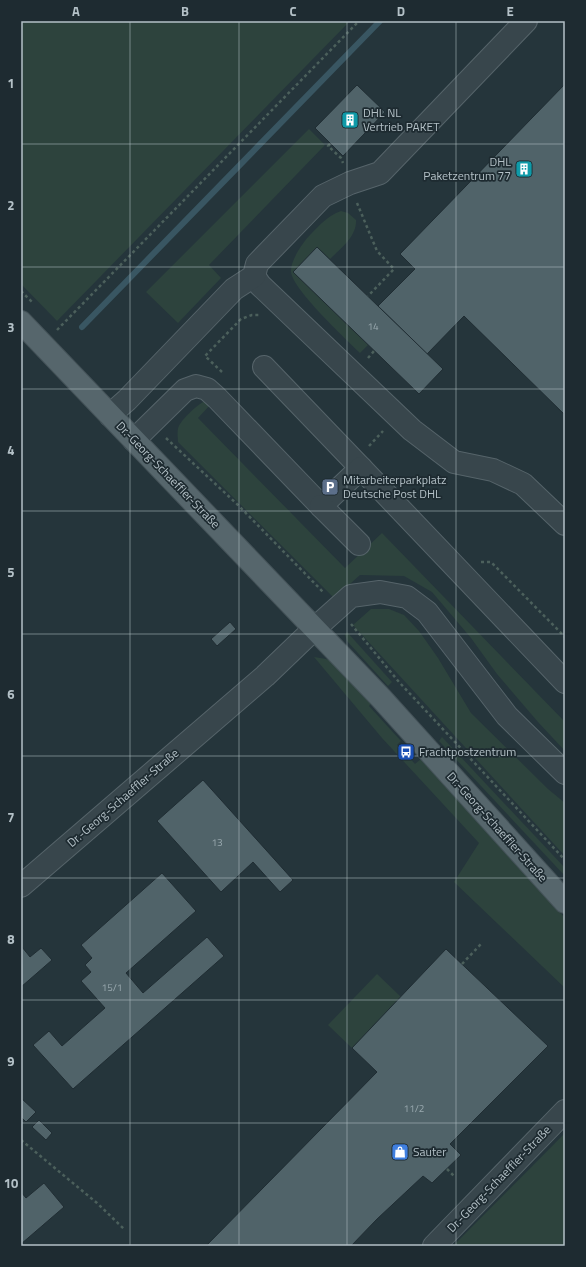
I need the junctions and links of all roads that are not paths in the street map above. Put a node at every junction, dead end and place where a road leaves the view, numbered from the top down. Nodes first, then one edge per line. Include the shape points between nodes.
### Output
1 (526, 21) edge
2 (254, 276) junction
3 (21, 322) edge
4 (264, 366) dead end
5 (110, 415) junction
6 (134, 440) junction
7 (363, 458) junction
8 (321, 506) junction
9 (565, 524) edge
10 (359, 544) dead end
11 (314, 629) junction
12 (565, 682) edge
13 (565, 773) edge
14 (21, 886) edge
15 (565, 902) edge
16 (565, 1111) edge
17 (434, 1246) edge

1 - 2 lane via 380,173 323,196 257,264
2 - 5 lane via 234,289
2 - 9 lane via 260,285 412,430 454,462 493,470 523,484
3 - 5 main road, Dr.-Georg-Schaeffler-Straße
4 - 7 lane
5 - 6 main road, Dr.-Georg-Schaeffler-Straße
6 - 8 lane via 185,390 196,386 207,389
6 - 11 main road, Dr.-Georg-Schaeffler-Straße
7 - 8 lane
7 - 12 lane
8 - 10 lane
11 - 13 lane via 351,596 380,592 407,597 427,612 507,716
11 - 14 lane, Dr.-Georg-Schaeffler-Straße via 265,676
11 - 15 main road, Dr.-Georg-Schaeffler-Straße via 381,698
16 - 17 lane, Dr.-Georg-Schaeffler-Straße

